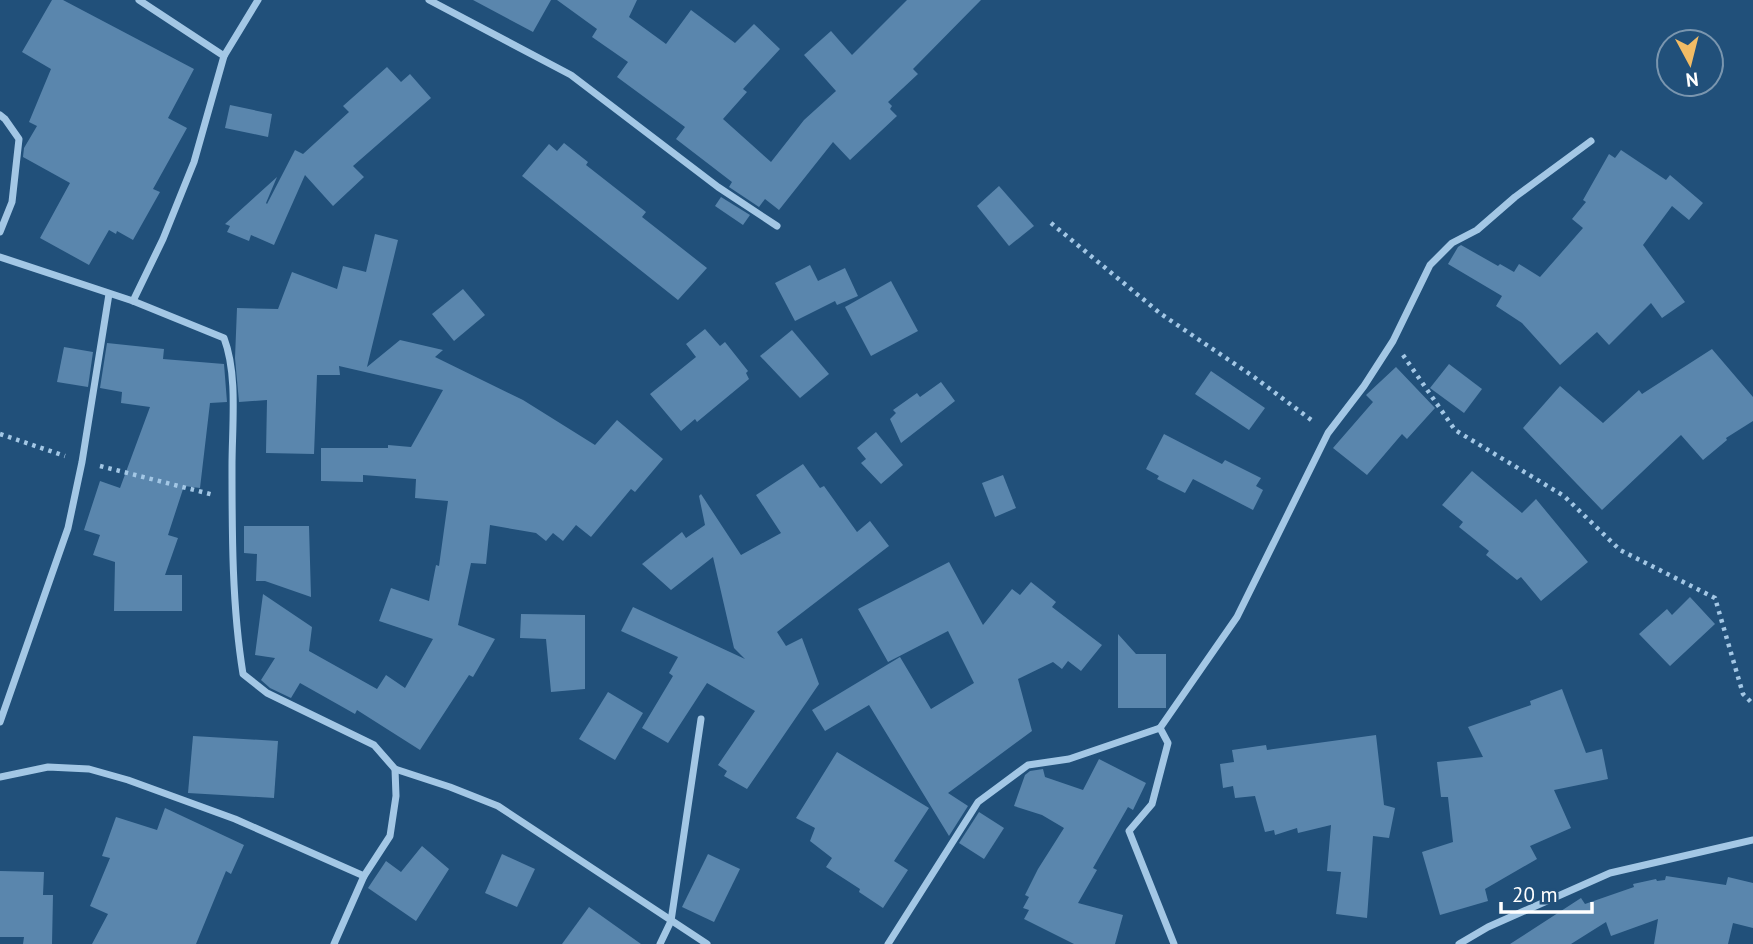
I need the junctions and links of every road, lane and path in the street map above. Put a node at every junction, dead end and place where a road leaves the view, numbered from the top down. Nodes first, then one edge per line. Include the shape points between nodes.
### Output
1 (139, 0) edge
2 (258, 0) edge
3 (429, 0) edge
4 (225, 55) junction
5 (0, 115) edge
6 (1591, 141) dead end
7 (1051, 223) dead end
8 (777, 226) dead end
9 (0, 232) edge
10 (0, 257) edge
11 (109, 294) junction
12 (134, 301) junction
13 (1393, 341) junction
14 (1328, 433) junction
15 (0, 434) edge
16 (82, 461) junction
17 (232, 500) junction
18 (1753, 704) edge
19 (701, 719) dead end
20 (0, 722) edge
21 (1160, 728) junction
22 (395, 769) junction
23 (0, 777) edge
24 (1753, 840) edge
25 (364, 876) junction
26 (671, 921) junction
27 (334, 944) edge
28 (660, 944) edge
29 (707, 944) edge
30 (888, 944) edge
31 (1174, 944) edge
32 (1459, 944) edge

1 - 4 street
2 - 4 street
3 - 8 street via 571,75
4 - 12 street via 194,162
5 - 9 street via 19,139 12,202
6 - 13 street via 1477,230 1452,243 1430,265
7 - 14 path via 1161,314
10 - 11 street
11 - 12 street
11 - 16 street
12 - 17 street via 224,338 232,373
13 - 14 street
13 - 18 path via 1455,430 1564,496 1620,550 1715,598 1743,694
14 - 21 street via 1237,617
15 - 16 path
16 - 17 path
16 - 20 street via 68,528
17 - 22 street via 243,674 267,693 374,745
19 - 26 street
21 - 30 street via 1069,759 1028,765 978,802
21 - 31 street via 1168,743 1152,804 1129,831
22 - 25 street via 390,836
22 - 26 street via 498,806
23 - 25 street via 48,767 89,769 235,819
24 - 32 street via 1609,873
25 - 27 street
26 - 28 street
26 - 29 street

